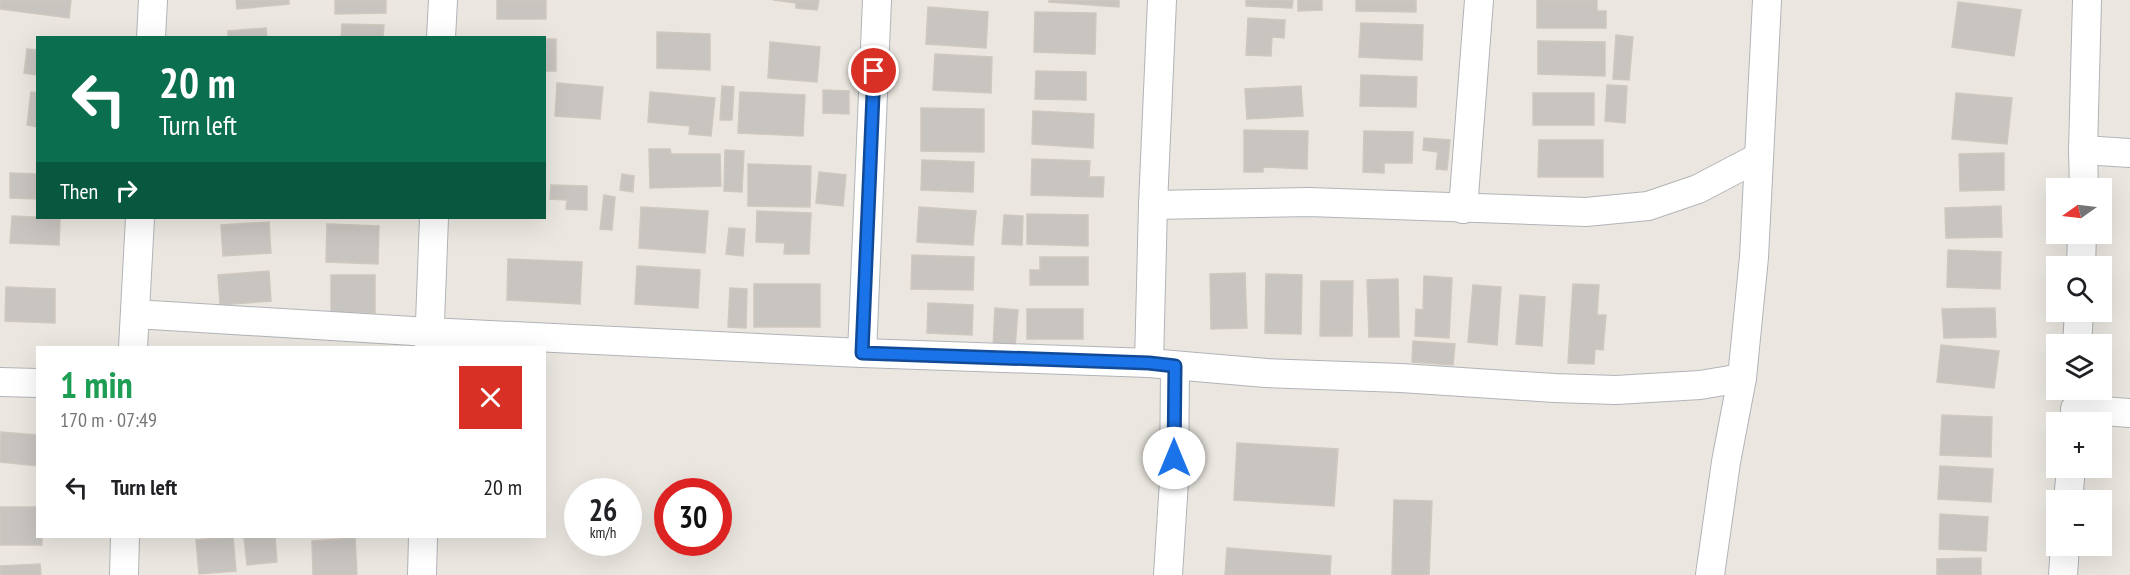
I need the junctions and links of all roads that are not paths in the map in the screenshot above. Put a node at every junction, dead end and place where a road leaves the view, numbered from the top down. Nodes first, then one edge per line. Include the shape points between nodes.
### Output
1 (153, 0) edge
2 (443, 0) edge
3 (877, 0) edge
4 (1162, 0) edge
5 (1479, 0) edge
6 (1767, 0) edge
7 (2087, 0) edge
8 (151, 36) edge
9 (441, 36) edge
10 (2083, 150) junction
11 (2130, 153) edge
12 (1760, 157) junction
13 (2084, 178) edge
14 (1153, 205) junction
15 (1463, 209) junction
16 (140, 219) edge
17 (434, 219) edge
18 (135, 314) junction
19 (429, 340) edge
20 (133, 346) edge
21 (862, 353) junction
22 (1162, 365) junction
23 (1742, 378) junction
24 (0, 382) edge
25 (36, 383) edge
26 (2075, 408) edge
27 (2130, 413) edge
28 (125, 538) edge
29 (423, 538) edge
30 (2064, 556) edge
31 (124, 575) edge
32 (422, 575) edge
33 (1168, 575) edge
34 (1710, 575) edge
35 (2063, 575) edge

1 - 8 street
2 - 9 street
3 - 21 street
4 - 14 street
5 - 15 street
6 - 12 street
7 - 10 street
10 - 11 street
10 - 13 street
12 - 15 street via 1698,189 1648,206 1586,212
12 - 23 street
14 - 15 street via 1309,202
14 - 22 street
16 - 18 street
17 - 19 street
18 - 19 street
18 - 20 street
19 - 21 street
21 - 22 street
22 - 23 street via 1616,390 1700,386
22 - 33 street via 1174,481
23 - 34 street
24 - 25 street
26 - 27 street
28 - 31 street
29 - 32 street
30 - 35 street

